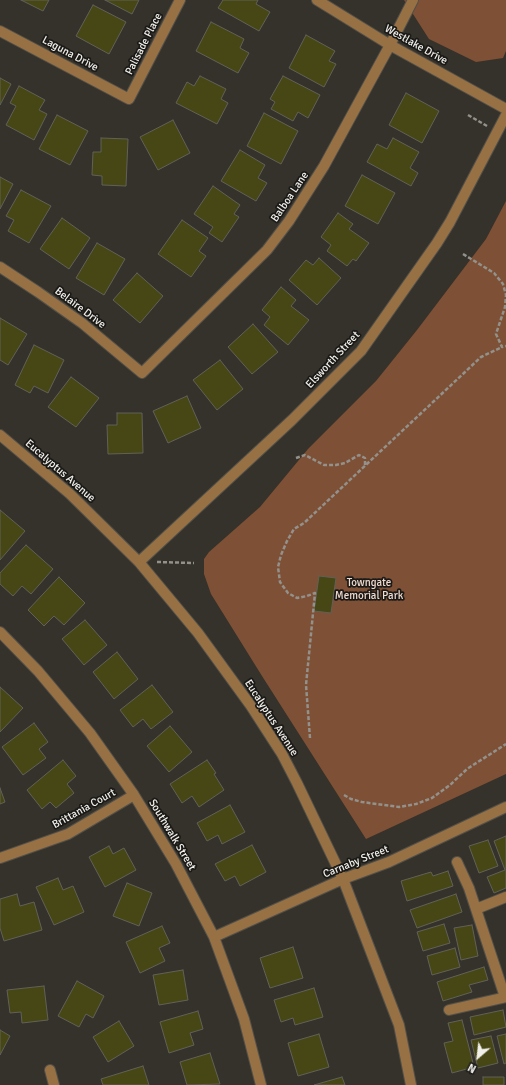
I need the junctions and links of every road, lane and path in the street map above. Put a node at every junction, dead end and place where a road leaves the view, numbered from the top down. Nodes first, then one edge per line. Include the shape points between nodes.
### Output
1 (180, 0) edge
2 (317, 0) edge
3 (413, 0) edge
4 (0, 31) edge
5 (390, 45) junction
6 (129, 99) joint
7 (506, 109) edge
8 (506, 114) edge
9 (463, 254) dead end
10 (0, 267) edge
11 (506, 346) edge
12 (502, 347) junction
13 (142, 373) joint
14 (0, 435) edge
15 (296, 458) dead end
16 (366, 466) junction
17 (140, 562) junction
18 (194, 563) dead end
19 (0, 632) edge
20 (310, 738) dead end
21 (506, 744) edge
22 (134, 795) junction
23 (344, 795) dead end
24 (506, 807) edge
25 (0, 858) edge
26 (457, 862) dead end
27 (343, 879) junction
28 (506, 897) edge
29 (476, 909) junction
30 (214, 937) junction
31 (505, 997) edge
32 (449, 1010) dead end
33 (50, 1070) dead end
34 (54, 1085) edge
35 (261, 1085) edge
36 (411, 1085) edge

1 - 6 street, Palisade Place
2 - 5 street, Westlake Drive
3 - 5 street, Balboa Lane
4 - 6 street, Laguna Drive
5 - 7 street, Westlake Drive
5 - 13 street, Balboa Lane via 324,166 289,221 267,250
8 - 17 street, Elsworth Street via 450,222 361,351 292,420
9 - 12 path via 494,273 503,284 506,295 505,307 496,334
10 - 13 street, Belaire Drive via 82,323
11 - 12 path
12 - 16 path via 481,357
14 - 17 street, Eucalyptus Avenue via 70,494
15 - 16 path via 305,455 324,465 336,465 359,455 365,458
16 - 20 path via 304,523 294,529 278,567 280,582 288,593 297,598 315,593 306,685
17 - 18 path
17 - 27 street, Eucalyptus Avenue via 198,633 282,754
19 - 22 street, Southwalk Street via 38,670 90,732
21 - 23 path via 432,798 416,804 399,807 351,799
22 - 25 street, Brittania Court via 68,834
22 - 30 street, Southwalk Street via 176,864
24 - 27 street, Carnaby Street via 389,862
26 - 29 street
27 - 30 street, Carnaby Street
27 - 36 street, Eucalyptus Avenue via 399,1025
28 - 29 street
29 - 31 street
30 - 35 street, Southwalk Street via 244,1019
31 - 32 street
33 - 34 street

